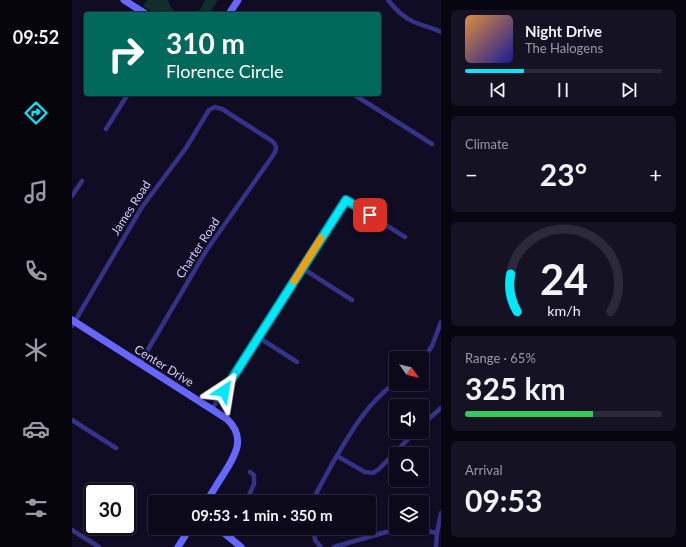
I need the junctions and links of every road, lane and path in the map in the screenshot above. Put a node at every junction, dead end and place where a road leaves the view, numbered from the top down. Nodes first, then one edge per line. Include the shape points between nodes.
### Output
1 (124, 0) edge
2 (238, 0) edge
3 (388, 0) edge
4 (143, 12) edge
5 (230, 12) edge
6 (441, 32) edge
7 (127, 96) edge
8 (356, 96) edge
9 (215, 107) joint
10 (106, 129) dead end
11 (432, 144) dead end
12 (82, 181) dead end
13 (72, 196) edge
14 (405, 237) dead end
15 (302, 268) junction
16 (352, 300) dead end
17 (441, 322) edge
18 (73, 323) edge
19 (258, 338) junction
20 (429, 351) edge
21 (297, 362) dead end
22 (140, 363) junction
23 (389, 388) edge
24 (441, 408) edge
25 (212, 409) junction
26 (429, 419) edge
27 (72, 420) edge
28 (408, 439) edge
29 (116, 448) dead end
30 (337, 456) junction
31 (250, 472) dead end
32 (210, 495) edge
33 (249, 495) edge
34 (316, 495) edge
35 (441, 513) edge
36 (72, 530) edge
37 (436, 533) junction
38 (186, 535) edge
39 (227, 535) edge
40 (233, 535) edge
41 (314, 535) edge
42 (231, 538) junction
43 (99, 547) edge
44 (178, 547) edge
45 (241, 547) edge
46 (321, 547) edge
47 (334, 547) edge
48 (436, 547) edge

1 - 4 street
2 - 5 street
3 - 6 street via 403,16
7 - 10 street
8 - 11 street
9 - 18 street, James Road via 209,110 186,148 142,207
9 - 22 street, Charter Road via 272,141 276,147 274,154 206,251
12 - 13 street
14 - 15 street via 346,200
15 - 16 street
15 - 19 street
17 - 20 street
18 - 22 street, Center Drive
19 - 21 street
19 - 25 street
22 - 25 street, Center Drive
23 - 30 street via 366,410
24 - 26 street
25 - 32 street, Center Drive via 235,428 238,446 235,456
27 - 29 street
28 - 30 street via 373,473 365,472
30 - 34 street
31 - 33 street via 254,476 254,481
35 - 37 street
36 - 43 street
37 - 47 street via 418,529 386,532
37 - 48 street
38 - 44 street
39 - 42 street
40 - 42 street
41 - 46 street
42 - 45 street

